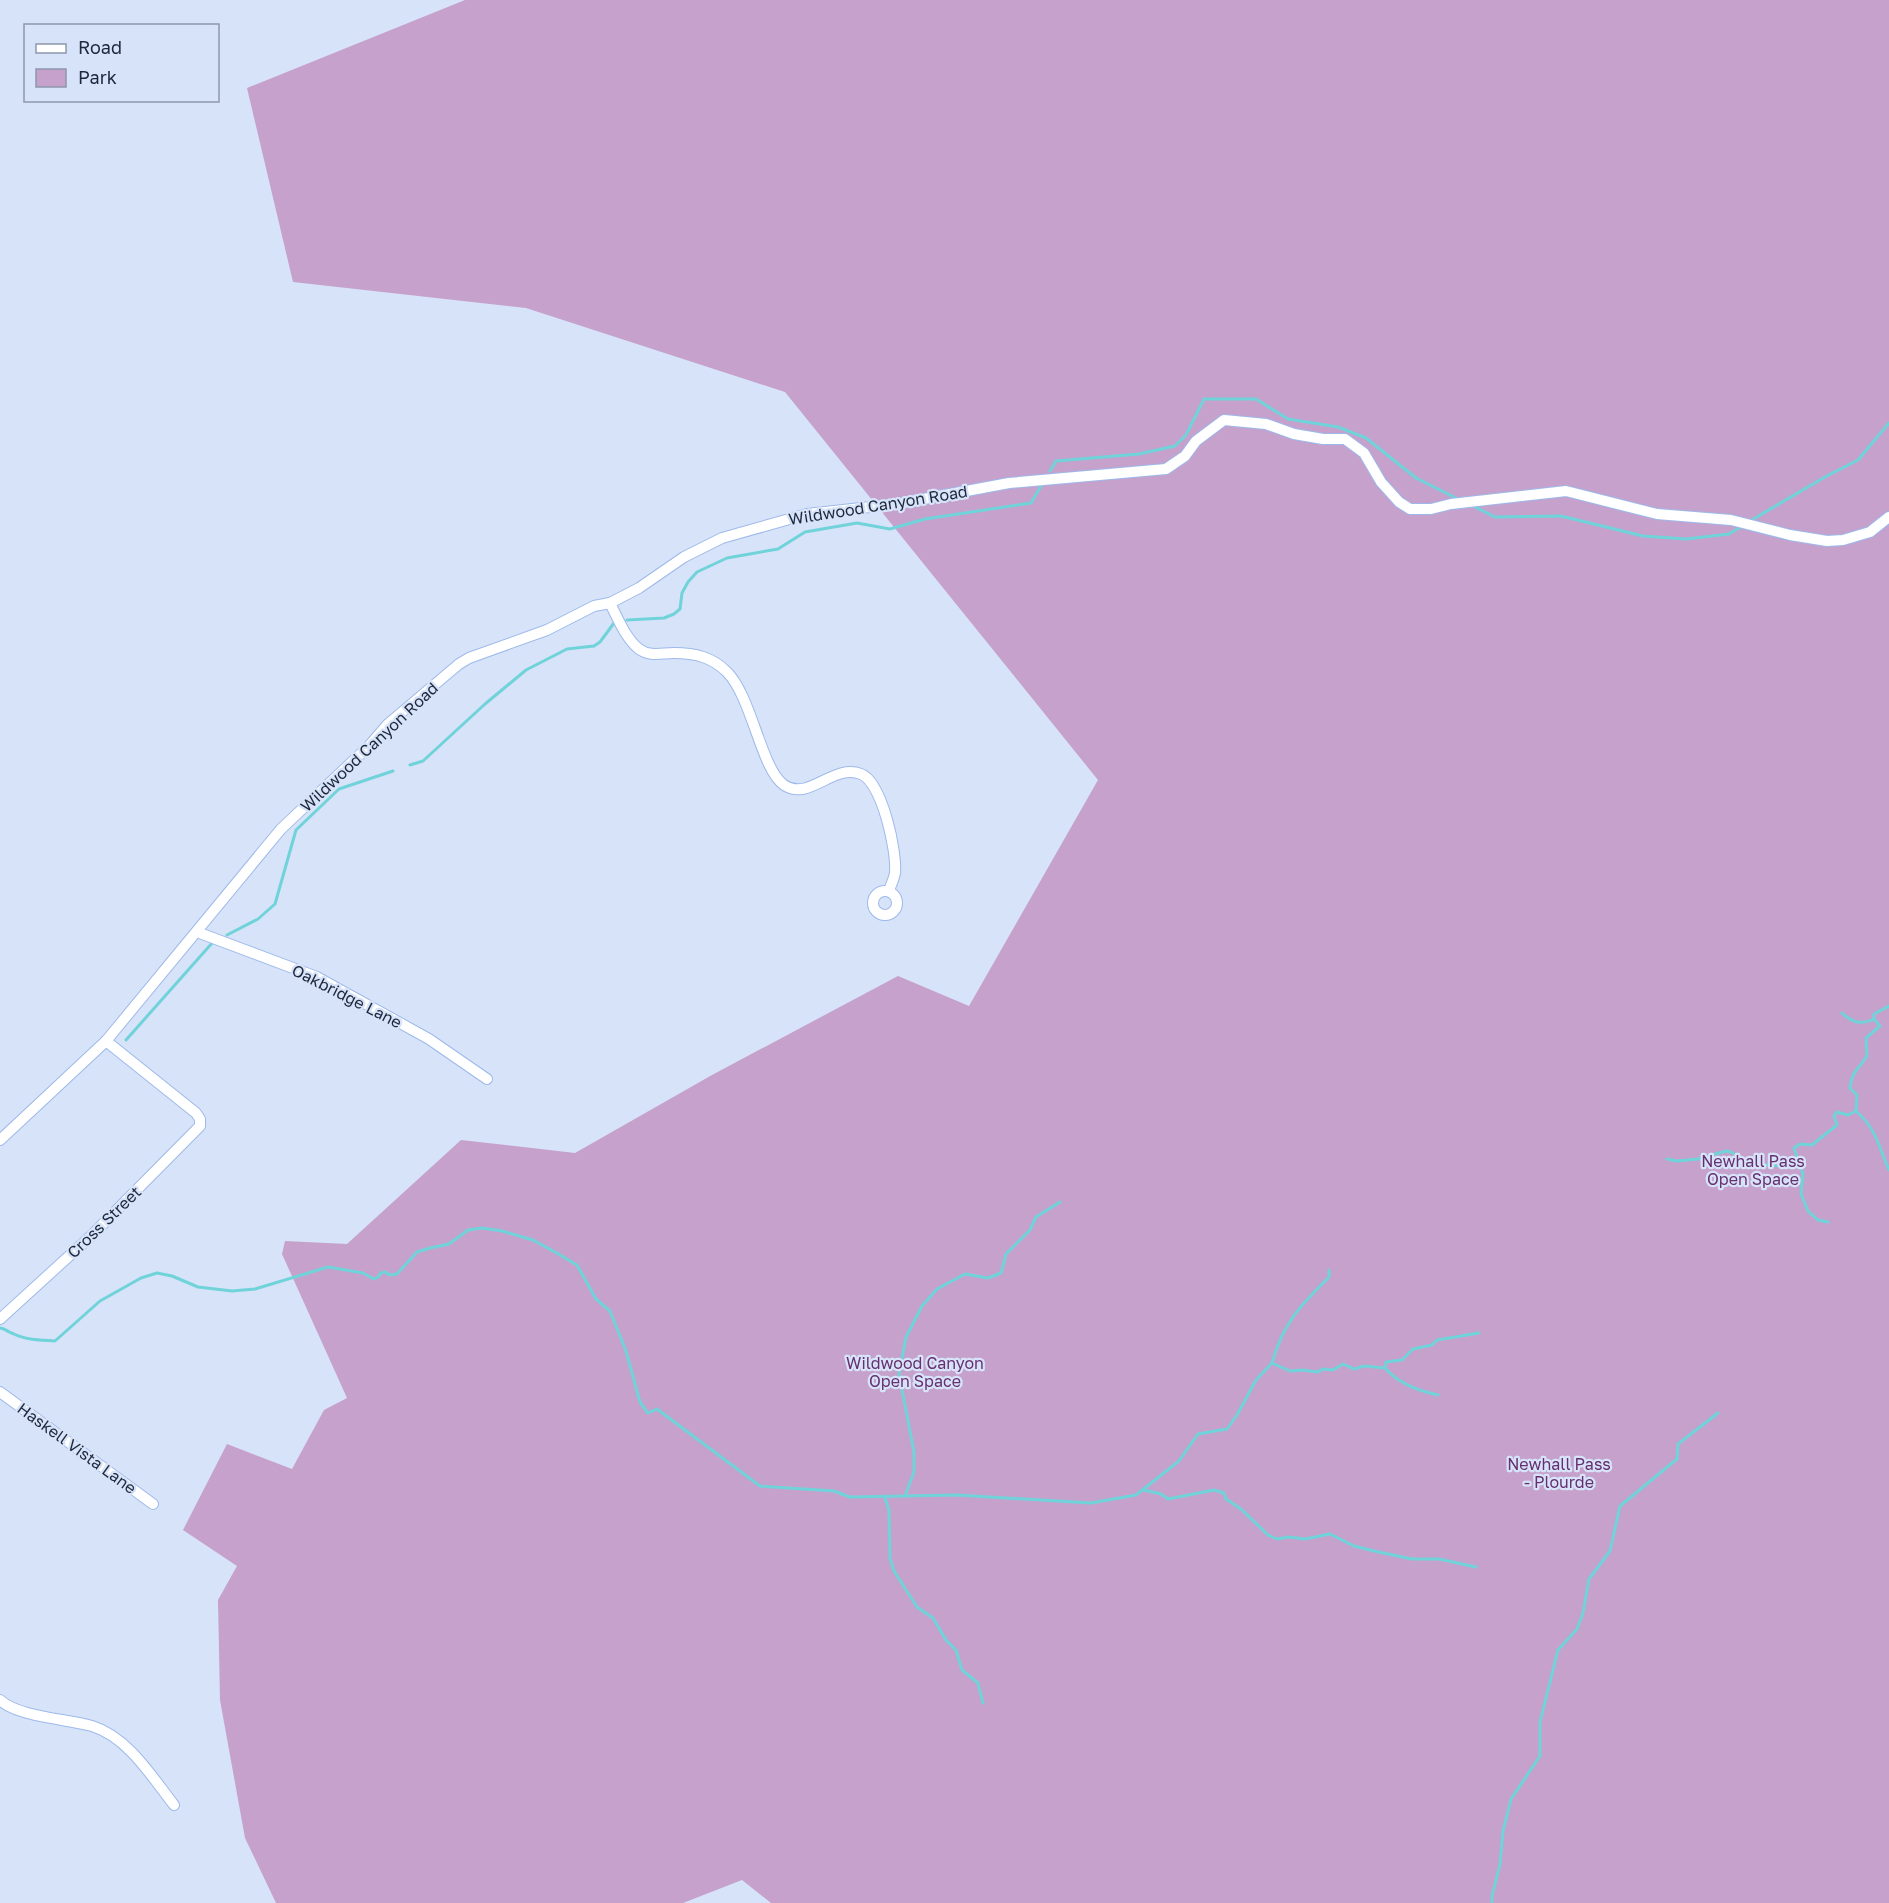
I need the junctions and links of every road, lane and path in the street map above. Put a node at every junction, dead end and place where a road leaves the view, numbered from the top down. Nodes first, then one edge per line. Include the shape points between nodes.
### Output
1 (1889, 517) edge
2 (610, 603) junction
3 (889, 890) dead end
4 (197, 932) junction
5 (106, 1041) junction
6 (487, 1079) dead end
7 (0, 1140) edge
8 (0, 1319) edge
9 (0, 1392) edge
10 (153, 1504) dead end
11 (0, 1700) edge
12 (174, 1805) dead end

1 - 2 street, Wildwood Canyon Road via 1870,532 1827,541 1738,522 1657,514 1566,491 1410,509 1381,482 1364,453 1345,439 1323,439 1266,424 1224,420 1166,469 1010,483 897,504 807,514 738,533 704,546
2 - 3 street via 638,648 649,654 710,658 734,679 773,773 781,783 803,789 850,771 872,782 894,853 895,876
2 - 4 street, Wildwood Canyon Road via 594,606 547,630 459,664 388,724 281,830
4 - 5 street, Wildwood Canyon Road
4 - 6 street, Oakbridge Lane via 318,977 429,1039
5 - 7 street, Wildwood Canyon Road
5 - 8 street, Cross Street via 187,1105 200,1119 200,1126 90,1237
9 - 10 street, Haskell Vista Lane
11 - 12 street via 25,1712 94,1727 115,1738

